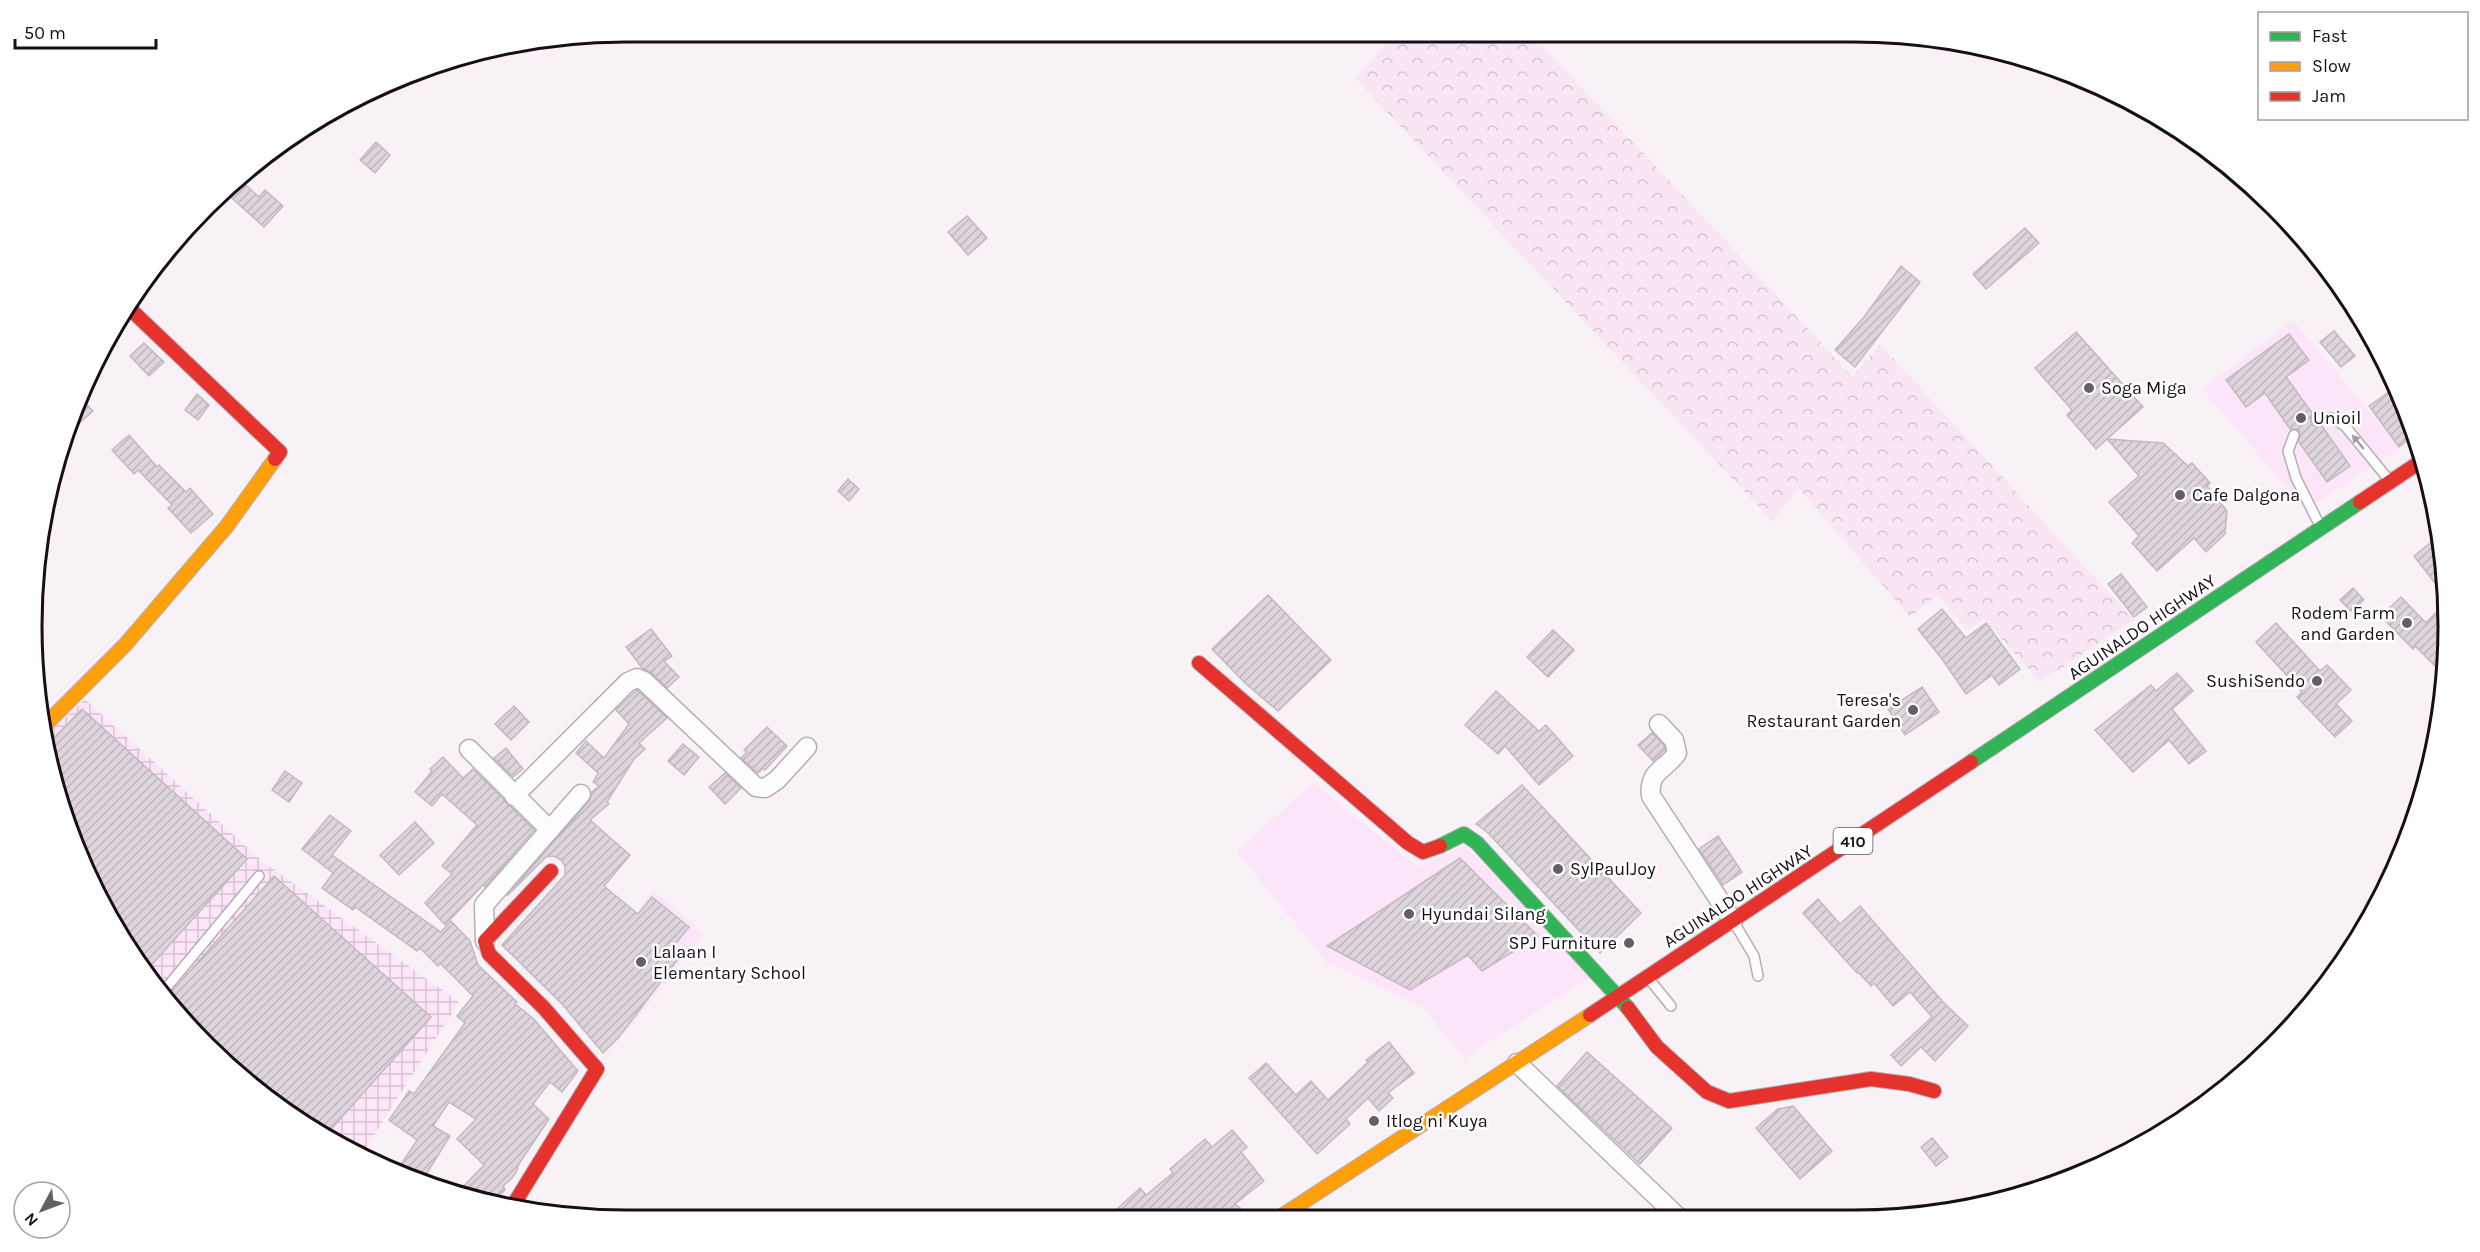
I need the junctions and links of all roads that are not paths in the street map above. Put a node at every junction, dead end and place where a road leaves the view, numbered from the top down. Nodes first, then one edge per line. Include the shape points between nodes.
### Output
1 (134, 312) edge
2 (2317, 420) dead end
3 (2294, 435) dead end
4 (2415, 465) edge
5 (2390, 482) junction
6 (2322, 528) junction
7 (1199, 663) dead end
8 (50, 720) edge
9 (1659, 724) dead end
10 (807, 747) dead end
11 (469, 749) dead end
12 (581, 794) dead end
13 (514, 796) junction
14 (550, 830) junction
15 (551, 871) dead end
16 (259, 876) dead end
17 (1733, 921) junction
18 (485, 941) junction
19 (1758, 976) dead end
20 (1647, 977) junction
21 (167, 987) edge
22 (1618, 996) junction
23 (1671, 1006) dead end
24 (1517, 1063) junction
25 (1934, 1091) dead end
26 (516, 1200) edge
27 (1291, 1210) edge
28 (1671, 1210) edge

1 - 8 street via 280,452 227,526 125,645
5 -> 2 lane via 2345,426 2332,418
3 - 6 lane via 2288,451 2296,478
4 - 5 street, AGUINALDO HIGHWAY / 410
5 - 6 street, AGUINALDO HIGHWAY / 410
6 - 17 street, AGUINALDO HIGHWAY / 410
7 - 22 street via 1408,843 1423,852 1464,834 1478,843
9 - 17 street via 1674,740 1677,753 1654,774 1651,796
10 - 13 street via 777,780 765,788 756,787 637,678 628,682
11 - 13 street
12 - 14 street
13 - 14 street
14 - 18 street via 484,905
15 - 18 street
16 - 21 lane
17 - 19 lane via 1754,956
17 - 20 street, AGUINALDO HIGHWAY / 410
18 - 26 street via 489,954 544,1008 597,1069
20 - 22 street, AGUINALDO HIGHWAY / 410
20 - 23 lane
22 - 24 street, AGUINALDO HIGHWAY / 410
22 - 25 street via 1657,1047 1707,1092 1729,1101 1871,1079
24 - 27 street, AGUINALDO HIGHWAY / 410
24 - 28 street

